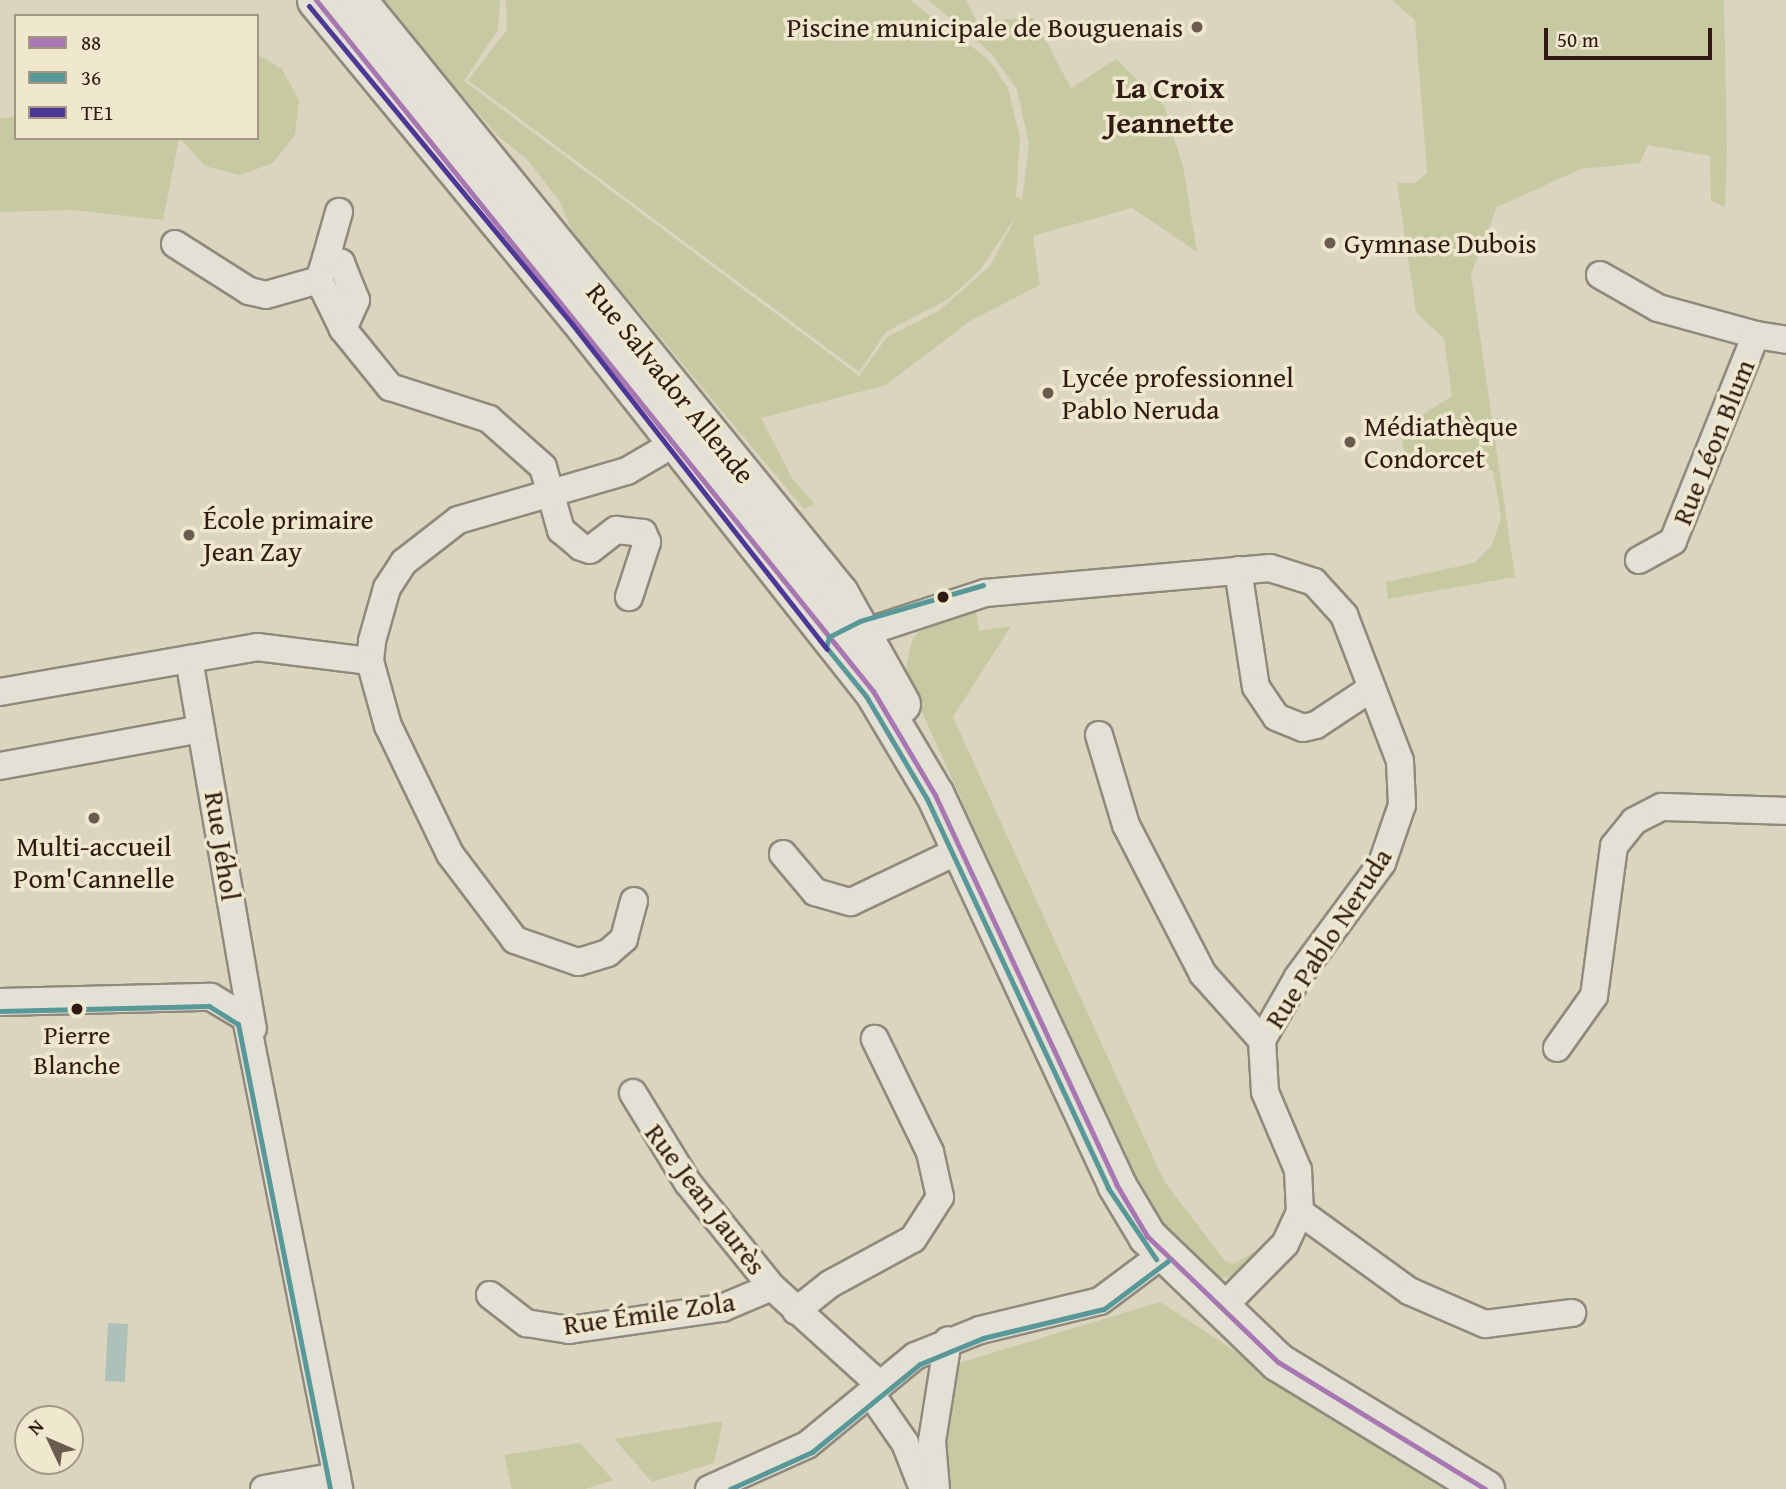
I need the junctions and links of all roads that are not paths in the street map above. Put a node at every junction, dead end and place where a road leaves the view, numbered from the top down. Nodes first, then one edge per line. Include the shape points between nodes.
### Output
1 (316, 0) edge
2 (357, 0) edge
3 (339, 212) dead end
4 (176, 244) dead end
5 (322, 269) junction
6 (1600, 275) dead end
7 (1756, 335) junction
8 (1786, 340) edge
9 (691, 433) junction
10 (550, 494) junction
11 (1639, 560) dead end
12 (1238, 570) junction
13 (629, 597) dead end
14 (849, 637) junction
15 (188, 659) junction
16 (370, 662) junction
17 (1372, 688) junction
18 (0, 692) edge
19 (201, 729) junction
20 (1100, 735) dead end
21 (0, 765) edge
22 (1786, 811) edge
23 (962, 849) junction
24 (783, 854) dead end
25 (634, 901) dead end
26 (0, 1002) edge
27 (254, 1035) junction
28 (875, 1040) dead end
29 (1262, 1040) junction
30 (1557, 1048) dead end
31 (633, 1093) dead end
32 (1300, 1212) junction
33 (1163, 1254) junction
34 (772, 1287) junction
35 (490, 1295) dead end
36 (796, 1311) junction
37 (1219, 1311) junction
38 (1572, 1314) dead end
39 (948, 1340) junction
40 (876, 1390) junction
41 (338, 1483) edge
42 (264, 1489) edge
43 (709, 1489) edge
44 (923, 1489) edge
45 (936, 1489) edge
46 (1485, 1489) edge

1 - 9 street, Rue Salvador Allende
2 - 9 street, Rue Salvador Allende
3 - 5 street
4 - 5 street via 248,291 266,295
5 - 10 street via 343,329 390,387 489,419 543,467
6 - 7 street via 1658,308
7 - 8 street, Rue Léon Blum
7 - 11 street, Rue Léon Blum via 1673,541
9 - 10 street via 627,471
9 - 14 street, Rue Salvador Allende
10 - 13 street via 561,530 581,547 590,550 616,530 643,533 647,542
10 - 16 street via 458,520 426,541 387,588
12 - 14 street, Rue Pablo Neruda via 985,593
12 - 17 street, Rue Pablo Neruda via 1292,570 1330,595 1350,626
12 - 17 street via 1256,687 1276,717 1303,728 1316,725
14 - 23 street, Rue Salvador Allende via 873,691
15 - 16 street via 257,646
15 - 18 street
15 - 19 street, Rue Jéhol
16 - 25 street via 388,726 450,854 515,940 578,962 608,953 624,939
17 - 29 street, Rue Pablo Neruda via 1400,761 1397,830 1382,863 1298,977
19 - 21 street
19 - 27 street, Rue Jéhol
20 - 29 street via 1126,825 1203,974
22 - 30 street via 1662,807 1634,821 1614,846 1594,996
23 - 24 street via 851,902 815,892
23 - 33 street, Rue Salvador Allende via 1116,1184
26 - 27 street via 211,997 246,1018
27 - 41 street, Rue Jéhol
28 - 36 street via 930,1152 940,1197 913,1239 830,1284
29 - 32 street, Rue Pablo Neruda via 1265,1093 1298,1170
31 - 34 street, Rue Jean Jaurès via 688,1183
32 - 37 street, Rue Pablo Neruda via 1285,1244
32 - 38 street via 1409,1291 1485,1324
33 - 37 street, Rue Salvador Allende
33 - 39 street via 1100,1301
34 - 35 street, Rue Émile Zola via 722,1308 569,1330 526,1323
34 - 36 street, Rue Jean Jaurès
36 - 40 street, Rue Jean Jaurès
37 - 46 street, Rue Salvador Allende via 1278,1362
39 - 40 street via 901,1364
39 - 45 street via 932,1441
40 - 43 street via 807,1445
40 - 44 street, Rue Jean Jaurès
41 - 42 street

